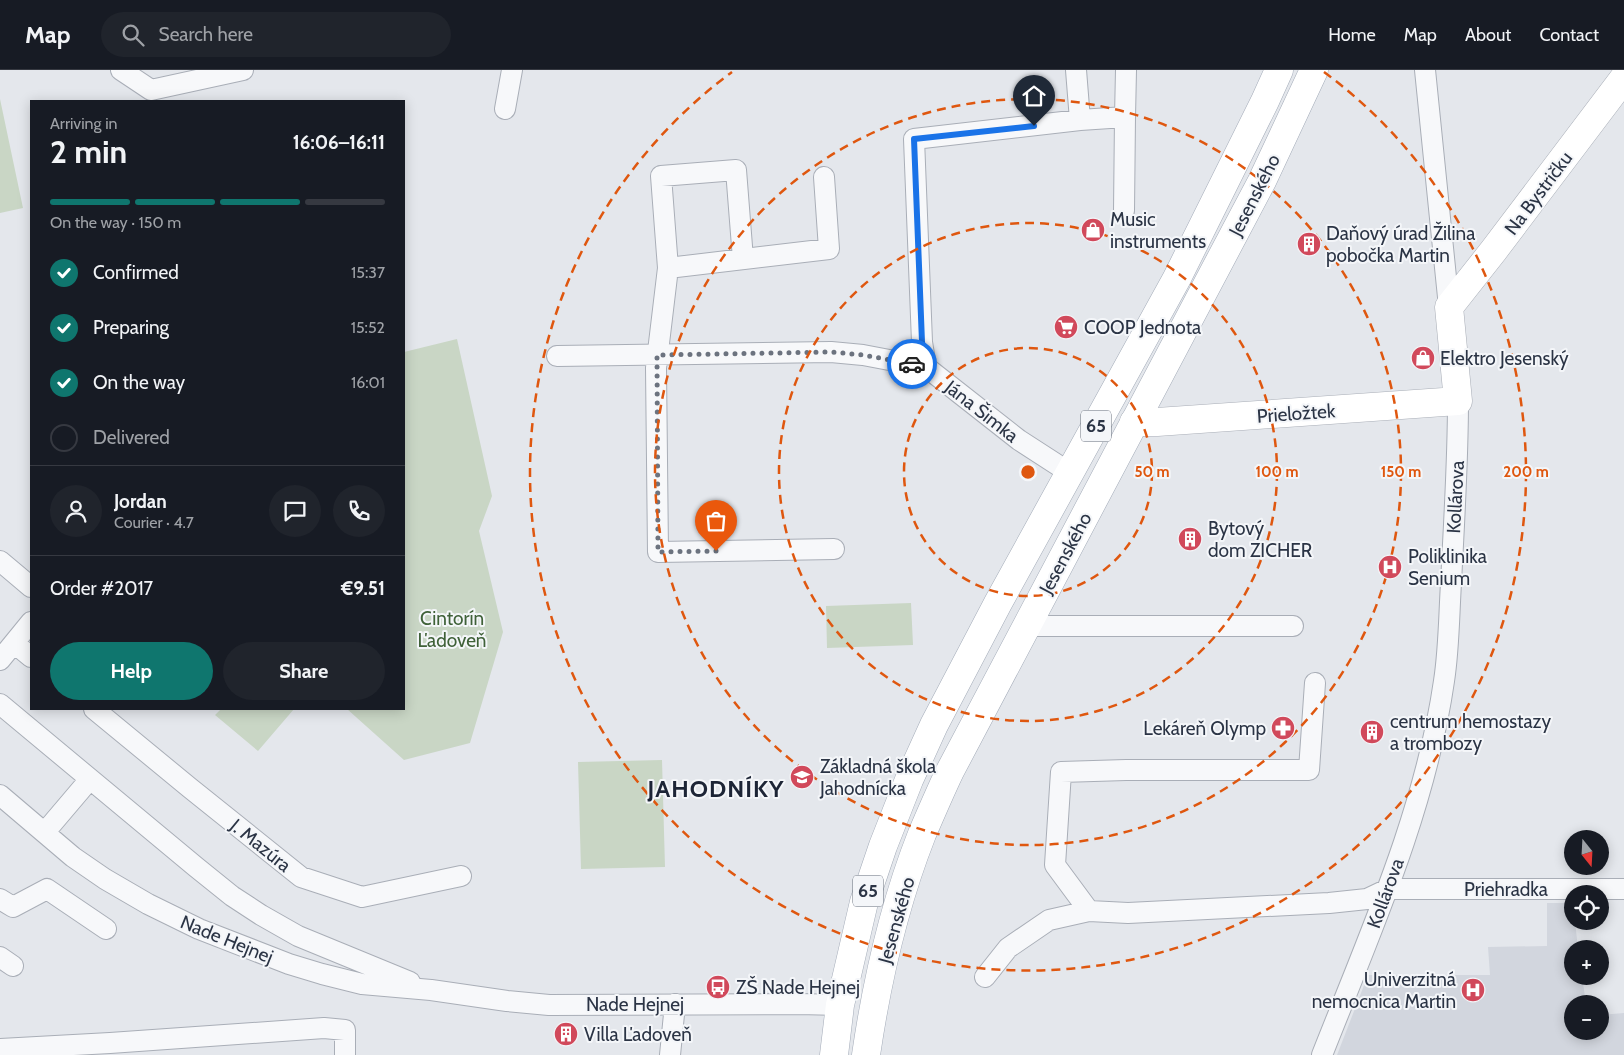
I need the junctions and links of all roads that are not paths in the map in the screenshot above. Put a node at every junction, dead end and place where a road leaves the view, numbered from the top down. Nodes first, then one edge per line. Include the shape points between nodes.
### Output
1 (121, 70) edge
2 (242, 70) edge
3 (512, 70) edge
4 (1076, 70) edge
5 (1126, 70) edge
6 (1279, 70) edge
7 (1314, 70) edge
8 (1425, 70) edge
9 (1620, 89) edge
10 (505, 109) dead end
11 (1125, 117) junction
12 (1080, 120) junction
13 (824, 177) dead end
14 (1124, 212) dead end
15 (744, 259) junction
16 (668, 268) junction
17 (1449, 307) junction
18 (657, 355) junction
19 (557, 356) dead end
20 (926, 367) junction
21 (1458, 401) junction
22 (1134, 422) junction
23 (1070, 473) junction
24 (834, 549) dead end
25 (0, 561) edge
26 (30, 586) edge
27 (30, 623) edge
28 (1026, 626) junction
29 (1293, 626) dead end
30 (14, 642) junction
31 (30, 656) edge
32 (0, 660) edge
33 (1315, 683) dead end
34 (0, 704) edge
35 (95, 710) edge
36 (90, 779) junction
37 (0, 795) edge
38 (45, 832) junction
39 (460, 876) dead end
40 (1388, 888) junction
41 (1624, 889) edge
42 (0, 899) edge
43 (1089, 911) junction
44 (106, 929) dead end
45 (985, 976) dead end
46 (877, 989) junction
47 (431, 990) junction
48 (675, 1004) junction
49 (840, 1005) junction
50 (867, 1047) edge
51 (121, 1048) edge
52 (0, 1049) edge
53 (345, 1055) edge
54 (670, 1055) edge
55 (834, 1055) edge
56 (1322, 1055) edge

1 - 2 street via 151,90
3 - 10 street
4 - 12 street
5 - 11 street
6 - 23 main road, Jesenského / 65 via 1177,278
7 - 22 main road, Jesenského / 65 via 1262,181
8 - 17 street, Kollárova
9 - 17 main road, Na Bystričku
11 - 12 street, Jána Šimka
11 - 14 street
12 - 20 street, Jána Šimka via 914,139 922,342
13 - 15 street via 828,249
15 - 16 street
15 - 16 street via 736,170 661,176
16 - 18 street
17 - 21 main road, Kollárova
18 - 19 street
18 - 20 street via 832,352
18 - 24 street via 658,552
20 - 23 street, Jána Šimka via 1019,440
21 - 22 main road, Prieložtek
21 - 40 street, Kollárova via 1444,680 1422,784
22 - 28 main road, Jesenského / 65
23 - 49 main road, Jesenského / 65 via 934,725 909,780 864,902
25 - 26 street
27 - 30 street
28 - 29 street
28 - 46 main road, Jesenského / 65 via 965,740 922,835 897,907
30 - 31 street
30 - 32 street
33 - 43 street via 1309,770 1061,772 1055,865
34 - 36 street, Nade Hejnej
35 - 39 street, J. Mazúra via 301,878 362,897
36 - 38 street
36 - 47 street, Nade Hejnej via 196,867 261,915 298,936
37 - 38 street, Nade Hejnej
38 - 47 street, Nade Hejnej via 105,879 199,929 322,974 362,984
40 - 41 street, Priehradka
40 - 43 street via 1367,899 1329,903 1128,913
40 - 56 street, Kollárova
42 - 44 street via 13,908 47,889
43 - 45 street via 1049,920 1008,948
46 - 49 main road
46 - 50 main road, Jesenského / 65
47 - 48 street, Nade Hejnej via 549,1005
48 - 49 street, Nade Hejnej
48 - 54 street
49 - 50 main road
49 - 55 main road, Jesenského / 65
51 - 52 street
51 - 53 street via 324,1028 345,1030

